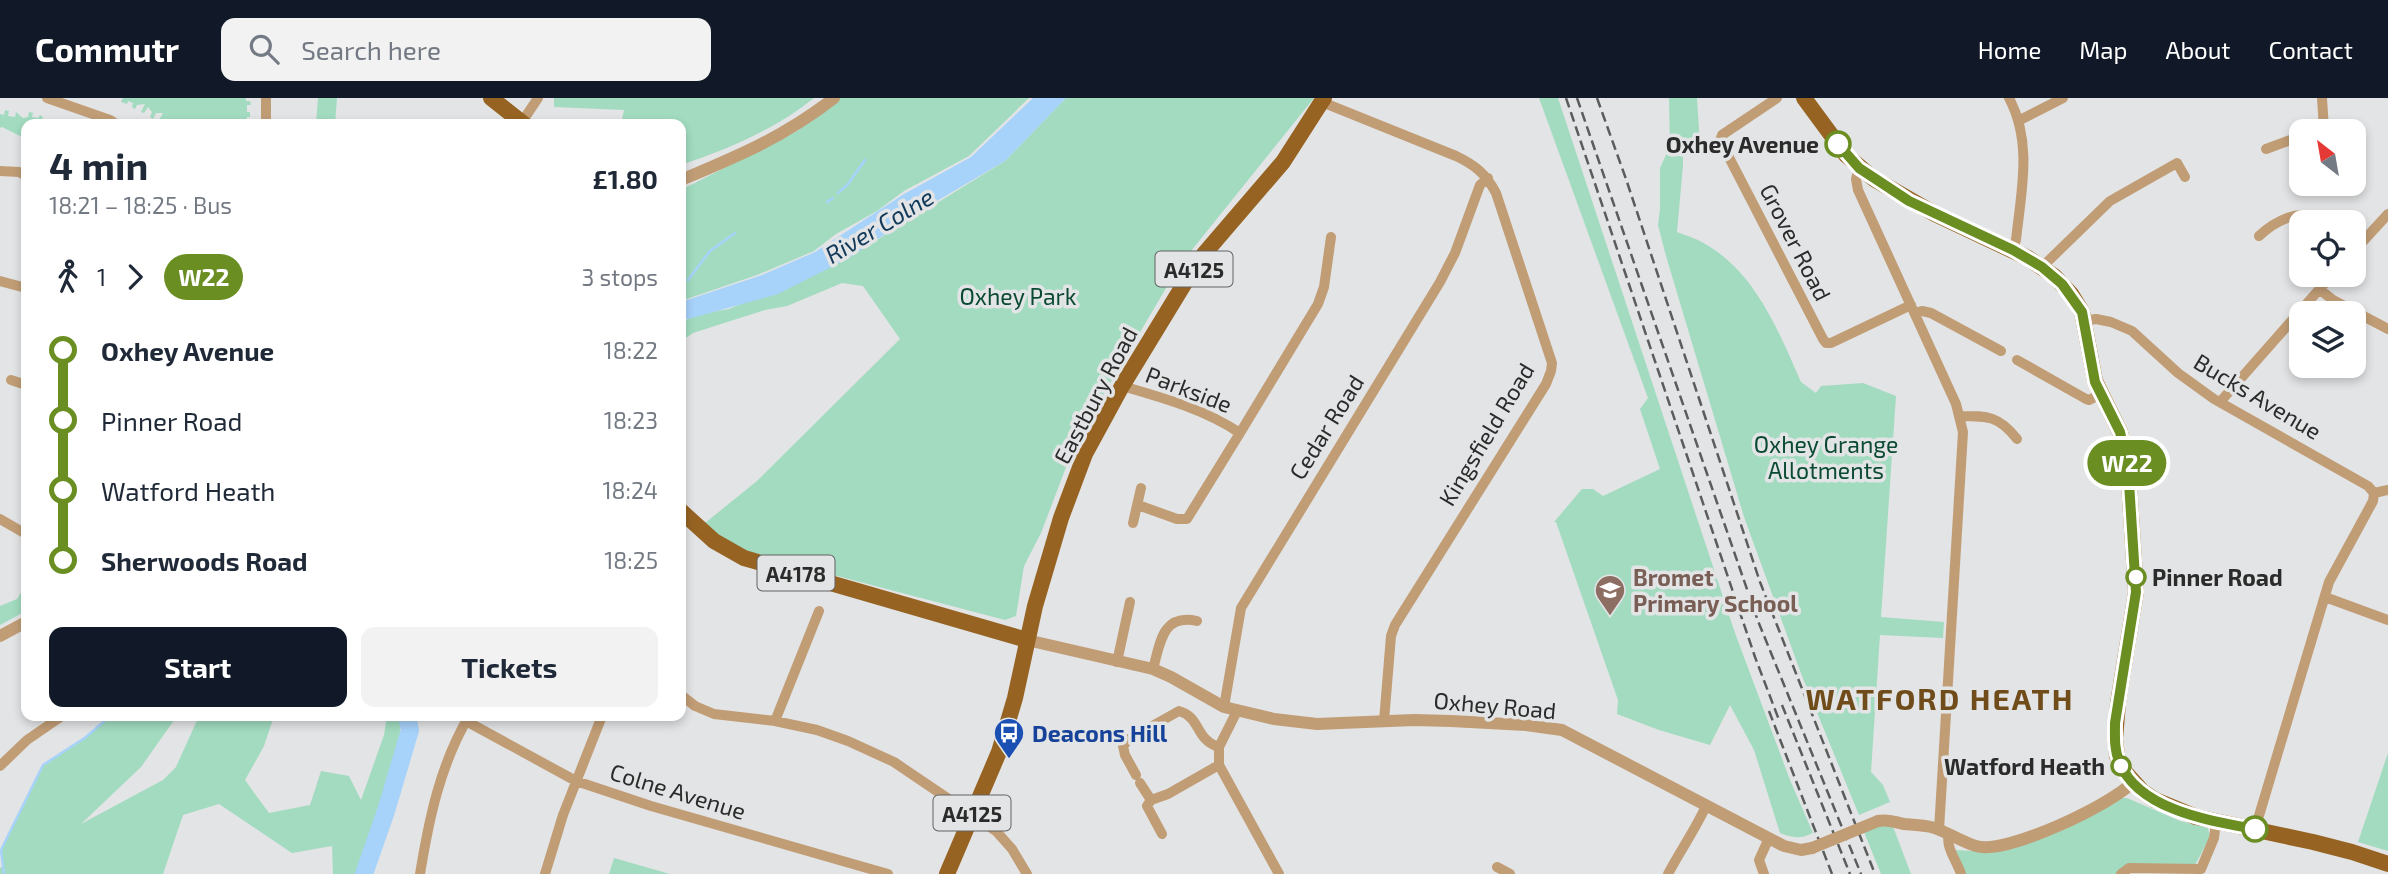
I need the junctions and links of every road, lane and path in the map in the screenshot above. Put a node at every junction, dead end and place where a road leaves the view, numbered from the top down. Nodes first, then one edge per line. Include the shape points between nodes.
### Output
1 (47, 98) edge
2 (265, 98) edge
3 (491, 98) edge
4 (538, 98) edge
5 (834, 98) edge
6 (1777, 98) edge
7 (1804, 98) edge
8 (2009, 98) edge
9 (2063, 98) edge
10 (2322, 98) edge
11 (1323, 100) edge
12 (107, 119) edge
13 (266, 119) edge
14 (518, 119) edge
15 (525, 119) edge
16 (2321, 119) edge
17 (2020, 120) junction
18 (2289, 140) edge
19 (2266, 149) dead end
20 (1859, 168) junction
21 (0, 171) edge
22 (21, 173) edge
23 (2185, 177) dead end
24 (686, 178) edge
25 (1488, 178) junction
26 (2388, 214) edge
27 (2289, 219) edge
28 (2259, 236) dead end
29 (1331, 237) dead end
30 (2366, 238) edge
31 (2013, 250) junction
32 (2042, 267) junction
33 (0, 281) edge
34 (21, 287) edge
35 (2319, 289) joint
36 (1913, 309) junction
37 (2084, 321) junction
38 (2388, 330) edge
39 (2001, 351) dead end
40 (2017, 360) dead end
41 (11, 380) dead end
42 (21, 383) edge
43 (1122, 386) junction
44 (2101, 394) junction
45 (2220, 402) junction
46 (1961, 416) junction
47 (1240, 433) junction
48 (2017, 439) dead end
49 (1141, 488) dead end
50 (2388, 490) edge
51 (2374, 493) junction
52 (1138, 505) junction
53 (686, 516) edge
54 (0, 519) edge
55 (1133, 523) dead end
56 (21, 531) edge
57 (2325, 597) junction
58 (1130, 602) dead end
59 (819, 611) dead end
60 (2388, 620) edge
61 (1197, 621) dead end
62 (21, 625) edge
63 (0, 636) edge
64 (1027, 640) junction
65 (1117, 662) junction
66 (1153, 669) junction
67 (686, 699) edge
68 (1230, 709) junction
69 (55, 721) edge
70 (466, 721) edge
71 (471, 721) edge
72 (600, 721) edge
73 (775, 721) junction
74 (1384, 721) junction
75 (1219, 747) junction
76 (1219, 765) junction
77 (0, 766) edge
78 (576, 781) junction
79 (2133, 782) junction
80 (1151, 800) junction
81 (1706, 806) junction
82 (972, 813) junction
83 (2216, 822) junction
84 (2255, 829) junction
85 (1944, 832) junction
86 (1162, 834) dead end
87 (1769, 838) junction
88 (2388, 864) edge
89 (1497, 867) dead end
90 (420, 874) edge
91 (545, 874) edge
92 (888, 874) edge
93 (947, 874) edge
94 (1027, 874) edge
95 (1279, 874) edge
96 (1510, 874) edge
97 (1668, 874) edge
98 (1764, 874) edge
99 (1961, 874) edge
100 (2121, 874) edge

1 - 12 street
2 - 13 street
3 - 14 main road
4 - 15 street
5 - 24 street via 786,133
6 - 36 street, Grover Road via 1723,135 1721,143 1823,340 1831,343
7 - 20 main road
8 - 17 street
9 - 17 street
10 - 16 street
11 - 25 street via 1471,163
11 - 43 main road, Eastbury Road / A4125 via 1283,162 1204,254
17 - 31 street via 2025,150
18 - 19 street
20 - 31 main road via 1909,201
20 - 36 street via 1857,190
21 - 22 street
23 - 32 street via 2177,163 2122,194
25 - 68 street, Cedar Road via 1480,185 1440,282 1241,608
25 - 74 street, Kingsfield Road via 1550,353 1551,371 1395,625
26 - 30 street
27 - 28 street
29 - 47 street, Parkside via 1321,298
31 - 32 main road
32 - 37 main road via 2071,294
33 - 34 street
35 - 38 street
35 - 45 street
36 - 39 street via 1931,313
36 - 46 street
37 - 44 main road
37 - 45 street, Bucks Avenue via 2111,322 2132,331 2190,383
40 - 44 street via 2086,399
41 - 42 street
43 - 47 street, Parkside via 1213,416
43 - 64 main road, Eastbury Road / A4125 via 1085,454
44 - 79 main road via 2120,432 2128,467 2136,592 2115,739 2119,764
45 - 51 street, Bucks Avenue
46 - 48 street via 1989,416
46 - 85 street via 1964,432
47 - 52 street, Parkside via 1187,519
49 - 52 street
50 - 51 street
51 - 57 street
52 - 55 street
53 - 64 main road, A4178 via 714,541 744,558
54 - 56 street
57 - 60 street
57 - 84 street
58 - 65 street
59 - 73 street
61 - 66 street via 1181,620 1169,626
62 - 63 street
64 - 65 street, Oxhey Road
64 - 82 main road, Eastbury Road / A4125 via 999,752
65 - 66 street, Oxhey Road
66 - 68 street, Oxhey Road
67 - 73 street via 714,714
68 - 74 street, Oxhey Road via 1308,723
68 - 75 street, Cedar Road
69 - 77 street
70 - 90 street via 437,788
71 - 78 street, Colne Avenue
72 - 78 street
73 - 82 street via 817,730 894,762
74 - 81 street, Oxhey Road via 1562,730
75 - 76 street
75 - 80 street via 1206,742 1192,718 1179,710 1129,739 1125,755
76 - 80 street
76 - 95 street
78 - 91 street
78 - 92 street, Colne Avenue
79 - 83 main road via 2155,800
79 - 85 street via 2111,799 2009,844 1978,846
80 - 86 street via 1148,809
81 - 87 street, Oxhey Road
81 - 97 street
82 - 93 main road, Eastbury Road / A4125
82 - 94 street via 1005,840
83 - 84 main road
83 - 100 street via 2201,869 2129,868
84 - 88 main road
85 - 87 street, Oxhey Road, bridge via 1889,820 1812,848 1797,849
85 - 99 street
87 - 98 street via 1759,860
89 - 96 street

